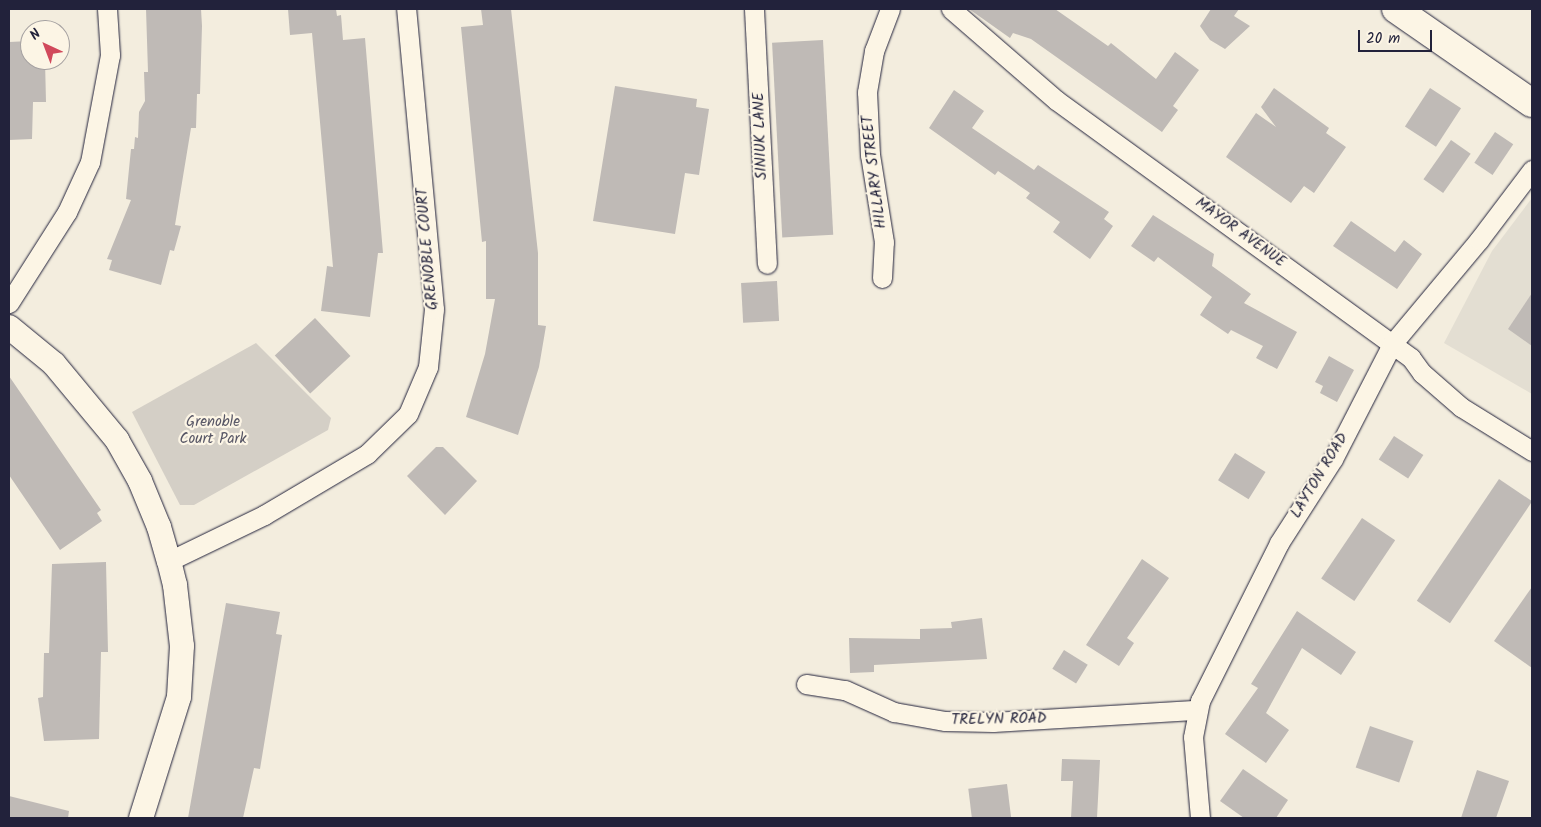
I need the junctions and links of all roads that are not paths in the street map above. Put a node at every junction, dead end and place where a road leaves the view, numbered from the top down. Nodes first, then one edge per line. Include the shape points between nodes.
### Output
1 (107, 9) edge
2 (406, 9) edge
3 (754, 9) edge
4 (890, 9) edge
5 (951, 9) edge
6 (1396, 9) edge
7 (1532, 103) edge
8 (1532, 170) edge
9 (767, 264) dead end
10 (882, 278) dead end
11 (9, 303) edge
12 (9, 328) edge
13 (1392, 344) junction
14 (1532, 451) edge
15 (169, 561) junction
16 (806, 684) dead end
17 (1198, 710) junction
18 (141, 818) edge
19 (1200, 818) edge

1 - 11 street via 110,56 90,162 67,212
2 - 15 street, GRENOBLE COURT via 434,309 428,367 408,414 367,454 264,515
3 - 9 street, SINIUK LANE
4 - 10 street, HILLARY STREET via 874,51 867,92 870,163 884,242
5 - 13 street, MAYOR AVENUE via 1056,100
6 - 7 main road
8 - 13 street, LAYTON ROAD via 1479,240
12 - 15 street via 54,364 117,440 160,527
13 - 14 street, MAYOR AVENUE via 1461,407
13 - 17 street, LAYTON ROAD via 1333,459 1279,543
15 - 18 street via 182,646 179,697
16 - 17 street, TRELYN ROAD via 845,690 894,712 945,721 993,722
17 - 19 street, LAYTON ROAD via 1193,737

